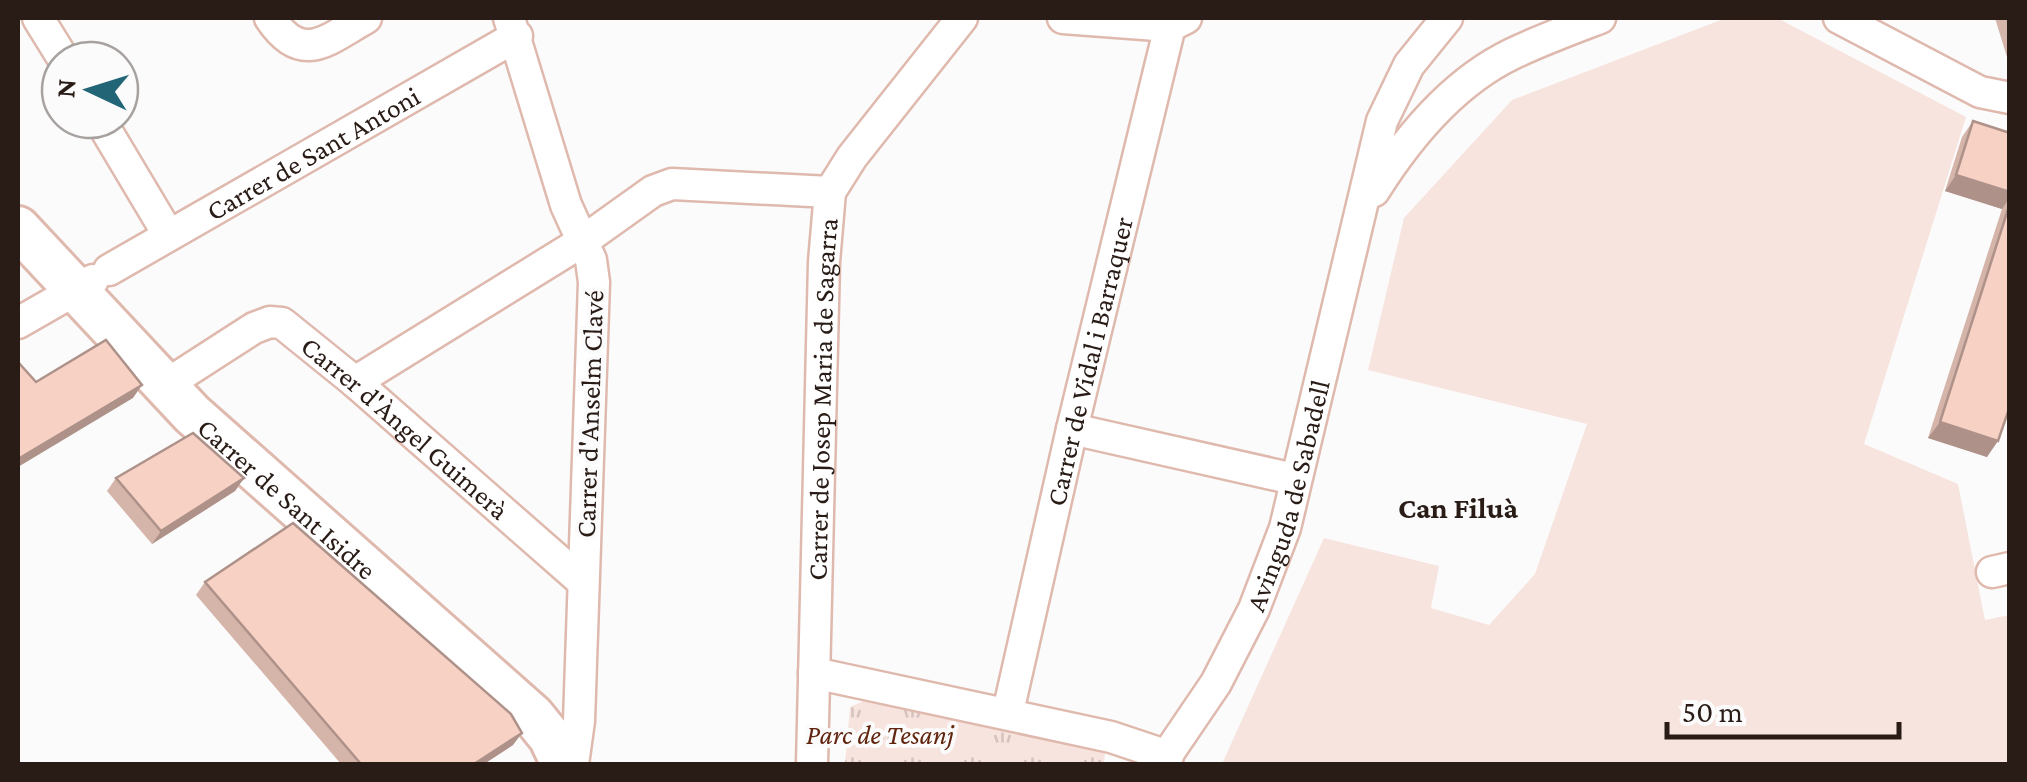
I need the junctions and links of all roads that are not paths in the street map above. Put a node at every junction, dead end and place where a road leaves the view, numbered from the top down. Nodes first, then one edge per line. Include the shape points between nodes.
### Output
1 (38, 18) edge
2 (270, 18) edge
3 (366, 18) edge
4 (962, 18) edge
5 (1063, 18) edge
6 (1447, 18) edge
7 (1600, 18) edge
8 (1839, 18) edge
9 (1178, 22) edge
10 (513, 27) edge
11 (52, 40) edge
12 (2010, 98) edge
13 (112, 140) edge
14 (830, 192) junction
15 (1364, 207) junction
16 (18, 228) edge
17 (168, 234) junction
18 (583, 240) junction
19 (95, 279) junction
20 (18, 323) edge
21 (355, 382) junction
22 (164, 386) junction
23 (1072, 429) junction
24 (1294, 478) junction
25 (583, 582) junction
26 (814, 673) junction
27 (1008, 712) junction
28 (1165, 760) edge
29 (563, 764) edge
30 (573, 764) edge
31 (812, 764) edge

1 - 11 street
2 - 3 street via 302,47
4 - 14 street, Carrer de Josep Maria de Sagarra
5 - 9 street
6 - 15 street, Avinguda de Sabadell via 1410,66 1382,121
7 - 15 street, Avinguda de Sabadell via 1510,55 1449,97 1395,158
8 - 12 street via 1980,92
9 - 23 street, Carrer de Vidal i Barraquer
10 - 17 street, Carrer de Sant Antoni
10 - 18 street, Carrer d'Anselm Clavé via 566,205
13 - 17 street
14 - 18 street via 672,184
14 - 26 street, Carrer de Josep Maria de Sagarra
15 - 24 street, Avinguda de Sabadell
16 - 19 main road, Carrer de Sant Isidre
17 - 19 street, Carrer de Sant Antoni
18 - 21 street
18 - 25 street, Carrer d'Anselm Clavé via 594,282
19 - 20 street, Carrer de Sant Antoni
19 - 22 main road, Carrer de Sant Isidre
21 - 22 street, Carrer d'Àngel Guimerà via 296,332 270,322
21 - 25 street, Carrer d'Àngel Guimerà
22 - 29 main road, Carrer de Sant Isidre via 533,716
23 - 24 street
23 - 27 street, Carrer de Vidal i Barraquer
24 - 28 street, Avinguda de Sabadell via 1254,610
25 - 30 street, Carrer d'Anselm Clavé
26 - 27 street
26 - 31 street, Carrer de Josep Maria de Sagarra
27 - 28 street via 1112,736

